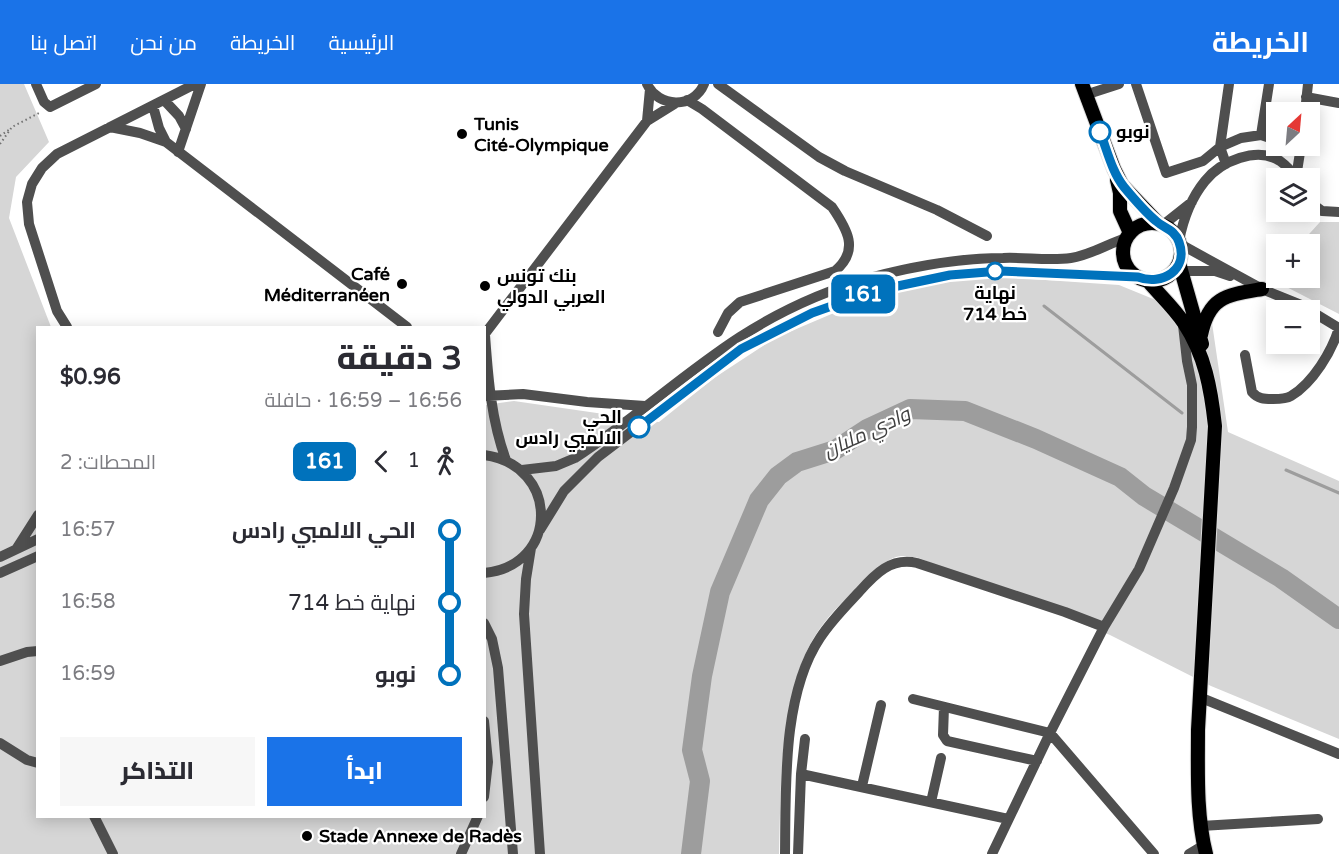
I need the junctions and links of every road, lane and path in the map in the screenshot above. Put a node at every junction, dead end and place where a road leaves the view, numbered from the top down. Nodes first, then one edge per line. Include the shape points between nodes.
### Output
1 (36, 84) edge
2 (96, 84) edge
3 (195, 84) edge
4 (201, 84) edge
5 (704, 84) edge
6 (718, 84) edge
7 (1119, 84) edge
8 (1136, 84) edge
9 (1229, 84) edge
10 (1269, 84) edge
11 (1308, 84) edge
12 (649, 87) edge
13 (1083, 90) edge
14 (1306, 97) junction
15 (164, 100) junction
16 (687, 100) junction
17 (1306, 102) edge
18 (676, 103) junction
19 (1339, 103) edge
20 (153, 106) junction
21 (50, 107) junction
22 (647, 121) junction
23 (12, 127) junction
24 (110, 127) junction
25 (186, 129) junction
26 (1261, 135) junction
27 (0, 136) edge
28 (1266, 137) edge
29 (166, 142) junction
30 (0, 144) edge
31 (1220, 147) junction
32 (178, 152) junction
33 (1226, 164) junction
34 (1287, 168) edge
35 (1114, 169) junction
36 (1192, 202) junction
37 (1320, 210) edge
38 (1339, 212) edge
39 (1161, 224) junction
40 (987, 236) dead end
41 (1128, 236) junction
42 (1179, 242) junction
43 (1178, 268) junction
44 (1142, 278) junction
45 (1245, 280) junction
46 (1262, 289) junction
47 (1183, 321) junction
48 (66, 326) edge
49 (406, 326) edge
50 (1339, 328) edge
51 (718, 332) dead end
52 (486, 334) edge
53 (1200, 337) junction
54 (486, 355) edge
55 (1245, 355) dead end
56 (1205, 366) junction
57 (488, 396) edge
58 (645, 406) junction
59 (486, 455) edge
60 (506, 460) junction
61 (522, 470) junction
62 (36, 518) edge
63 (540, 530) junction
64 (36, 540) edge
65 (531, 548) junction
66 (16, 549) junction
67 (0, 557) edge
68 (36, 557) edge
69 (0, 573) edge
70 (486, 573) edge
71 (486, 627) edge
72 (1104, 627) junction
73 (36, 651) edge
74 (0, 661) edge
75 (1199, 692) junction
76 (913, 699) dead end
77 (881, 705) dead end
78 (944, 707) junction
79 (1050, 733) junction
80 (805, 739) dead end
81 (486, 741) edge
82 (0, 743) edge
83 (1339, 754) edge
84 (941, 758) dead end
85 (1037, 761) junction
86 (36, 762) edge
87 (801, 774) junction
88 (486, 780) edge
89 (861, 786) junction
90 (931, 802) junction
91 (95, 818) edge
92 (477, 818) edge
93 (1008, 819) junction
94 (1318, 819) dead end
95 (1202, 826) junction
96 (1204, 850) edge
97 (113, 854) edge
98 (461, 854) edge
99 (513, 854) edge
100 (540, 854) edge
101 (784, 854) edge
102 (798, 854) edge
103 (992, 854) edge
104 (1154, 854) edge
105 (1189, 854) edge

1 - 21 street
2 - 21 street
3 - 15 street
4 - 25 street
5 - 16 street
6 - 40 street via 819,157
7 - 13 street
8 - 31 street via 1166,173 1203,161
9 - 31 street
10 - 26 street
11 - 14 street
12 - 18 street via 658,98
12 - 22 street
13 - 35 main road
14 - 17 street
14 - 19 street
15 - 20 street
15 - 25 street
16 - 18 street
16 - 51 street via 832,207 846,227 849,243 844,263 835,271 740,302 728,313
18 - 22 street
20 - 24 street
20 - 29 street
21 - 23 path
22 - 52 street
23 - 27 path
23 - 30 path
24 - 29 street
24 - 48 street via 57,154 32,184 27,202 28,224 57,311
25 - 32 street
26 - 28 street
26 - 31 street
29 - 32 street
31 - 33 street
32 - 49 street
33 - 34 street via 1250,156 1269,156
33 - 36 street via 1205,181
35 - 39 main road via 1122,185
35 - 41 main road
36 - 39 street
36 - 42 street
37 - 38 street
39 - 41 main road via 1143,224
39 - 42 main road
41 - 44 main road via 1124,247 1126,264
41 - 58 street via 1086,255 947,261 840,288 749,332
42 - 43 main road
42 - 45 street
43 - 44 main road via 1163,279
43 - 45 street via 1215,271
43 - 53 main road
44 - 47 main road
44 - 63 street via 1000,271 950,275 874,291 812,313 741,349 598,457 560,497
45 - 46 street
46 - 50 street via 1301,305
46 - 53 main road via 1237,293 1217,302 1204,320
47 - 56 main road
47 - 72 street via 1192,385 1192,427 1187,451 1138,570
50 - 55 street via 1323,362 1292,396 1256,397
53 - 56 main road
54 - 57 street
56 - 75 main road via 1215,426
57 - 58 street via 524,394
57 - 60 street
58 - 61 street via 575,458 556,466
59 - 60 street
60 - 61 street
61 - 63 street via 539,497
62 - 66 street
63 - 65 street
64 - 66 street
65 - 70 street via 504,570
65 - 100 street via 524,614
66 - 67 street
68 - 69 street
71 - 99 street via 498,668
72 - 79 street
72 - 101 street via 917,563 900,561 879,573 826,630 802,677 790,739
73 - 74 street
75 - 83 street
75 - 95 main road
76 - 78 street
77 - 89 street
78 - 79 street
78 - 85 street via 943,735 947,741
79 - 85 street
79 - 104 street
80 - 87 street
81 - 88 street
82 - 86 street
84 - 90 street
85 - 93 street
87 - 89 street
87 - 102 street
89 - 90 street
90 - 93 street
91 - 97 street
92 - 98 street
93 - 103 street
94 - 95 street
95 - 96 main road
96 - 105 street

